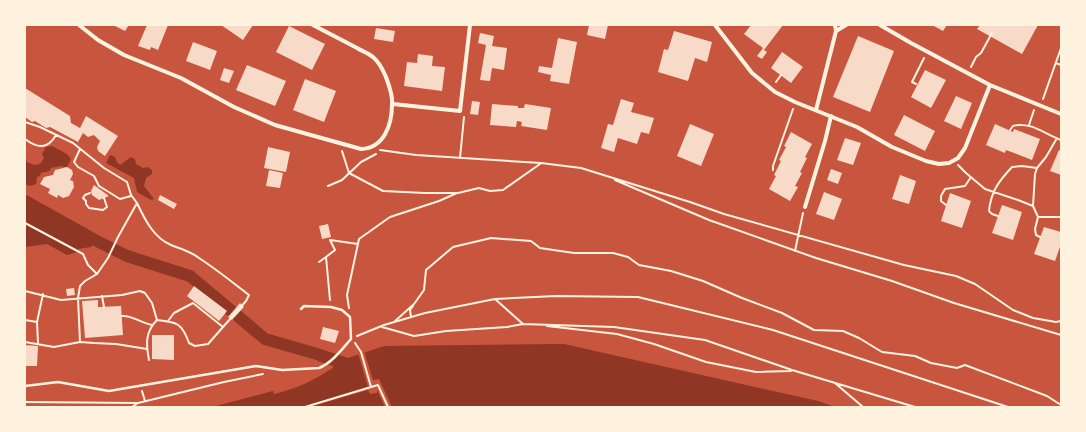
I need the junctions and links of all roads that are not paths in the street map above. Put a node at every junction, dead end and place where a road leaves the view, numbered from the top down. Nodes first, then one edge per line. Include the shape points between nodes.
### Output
1 (79, 25) edge
2 (313, 25) edge
3 (470, 25) edge
4 (715, 25) edge
5 (835, 25) edge
6 (846, 25) edge
7 (880, 25) edge
8 (836, 31) junction
9 (990, 85) junction
10 (392, 104) junction
11 (816, 110) junction
12 (1061, 114) edge
13 (831, 116) junction
14 (804, 208) road end
15 (301, 309) dead end
16 (25, 386) edge

1 - 10 street via 124,55 181,78 234,107 275,125 340,144 361,149 374,146 381,141 389,125
2 - 10 street via 374,57 382,68 391,91
3 - 10 street via 460,111
4 - 11 street via 752,73 775,92
5 - 8 street
6 - 8 street
7 - 9 street
8 - 11 street
9 - 12 street
9 - 13 street via 965,148 958,158 949,163 926,161
11 - 13 street
13 - 14 street
15 - 16 lane via 304,306 331,307 342,310 350,317 351,339 319,368 282,370 256,366 109,391 58,382

